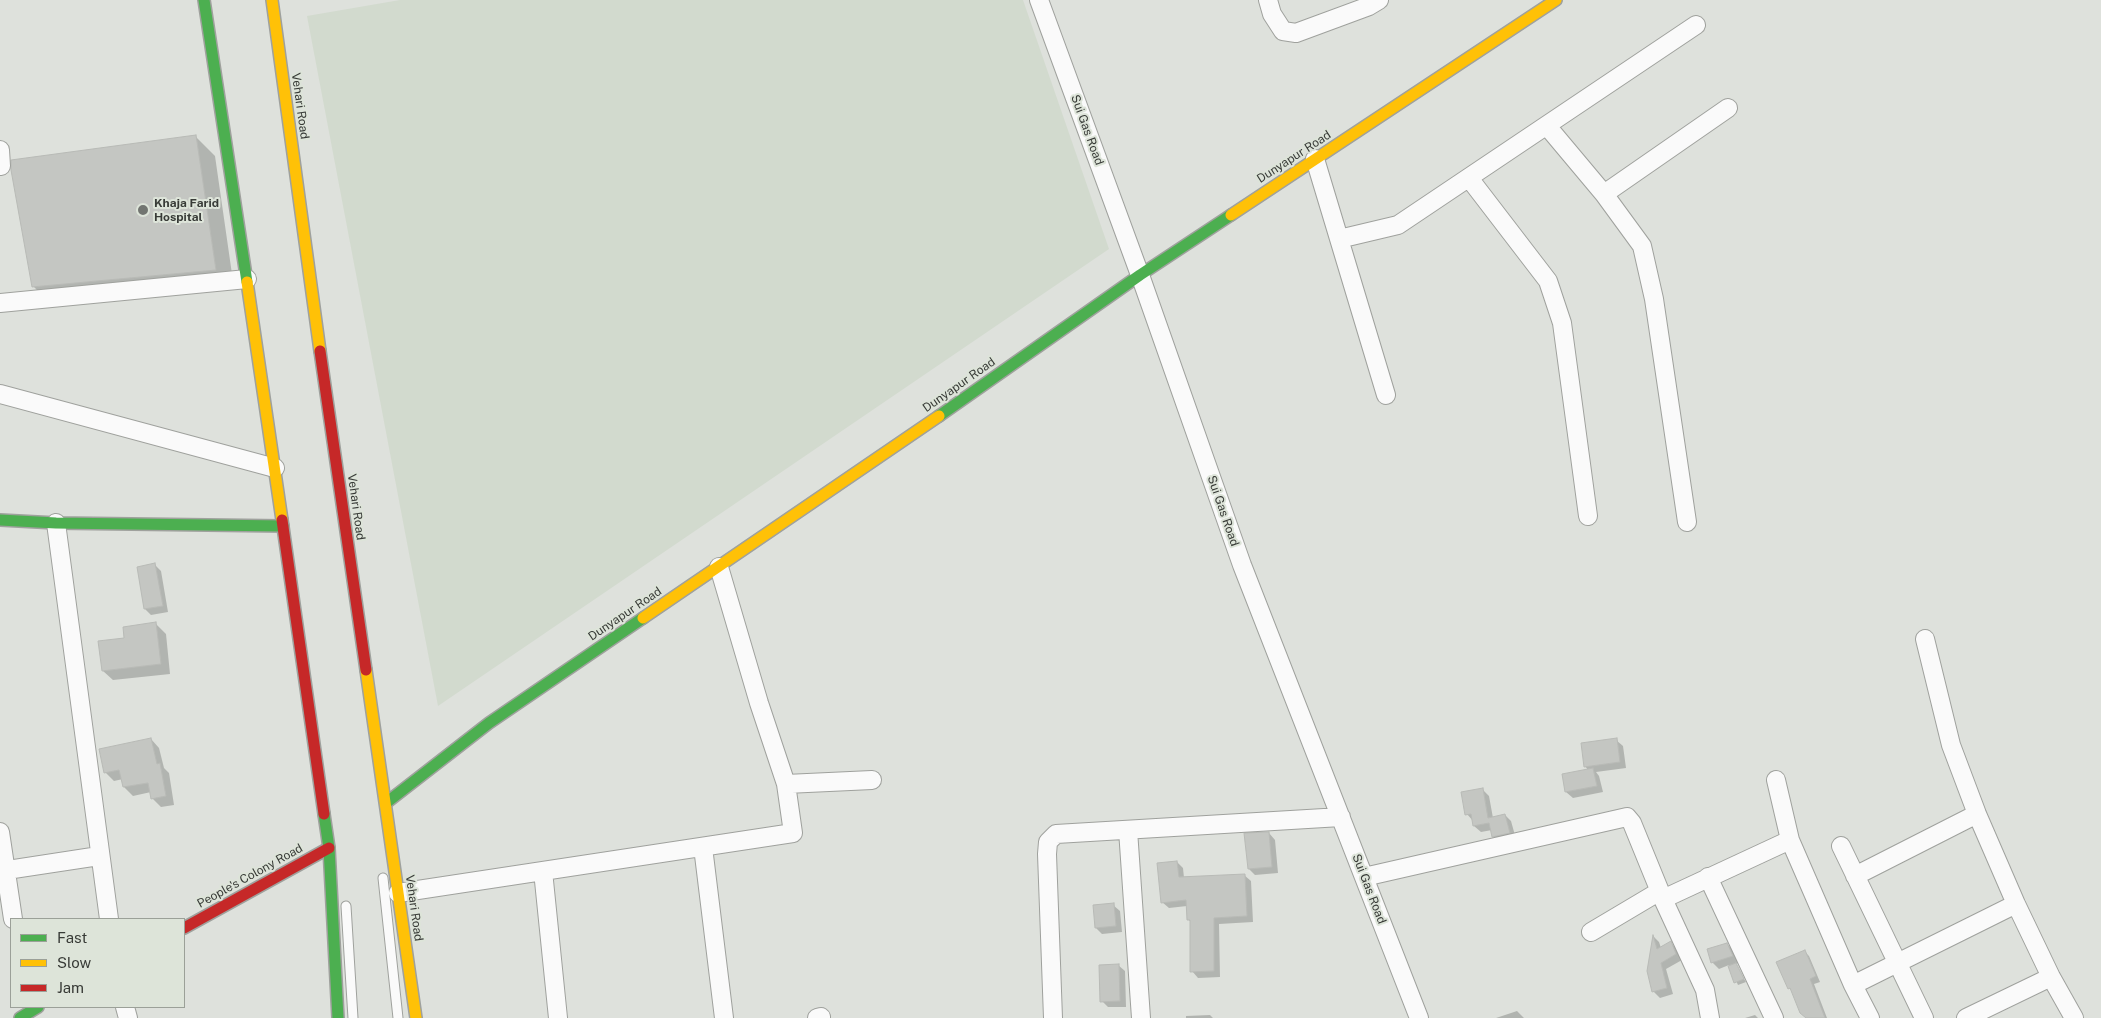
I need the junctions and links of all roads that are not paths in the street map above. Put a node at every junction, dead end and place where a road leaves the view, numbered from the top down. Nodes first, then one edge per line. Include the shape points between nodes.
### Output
1 (204, 0) edge
2 (272, 0) edge
3 (1039, 0) edge
4 (1268, 0) edge
5 (1379, 0) edge
6 (1556, 0) edge
7 (1696, 25) dead end
8 (1728, 108) dead end
9 (1547, 126) junction
10 (1315, 159) junction
11 (1469, 178) junction
12 (1604, 194) junction
13 (1340, 239) junction
14 (1140, 275) junction
15 (247, 279) junction
16 (0, 303) edge
17 (0, 394) edge
18 (1386, 395) dead end
19 (276, 468) junction
20 (1588, 516) dead end
21 (0, 520) edge
22 (1687, 522) dead end
23 (56, 523) junction
24 (283, 526) junction
25 (719, 567) junction
26 (1925, 639) dead end
27 (872, 780) dead end
28 (1776, 780) dead end
29 (786, 784) junction
30 (386, 803) junction
31 (1977, 814) junction
32 (1341, 817) junction
33 (1128, 830) junction
34 (0, 832) edge
35 (1790, 840) junction
36 (1841, 846) dead end
37 (382, 847) dead end
38 (703, 847) junction
39 (329, 848) junction
40 (100, 856) junction
41 (382, 866) dead end
42 (2, 871) edge
43 (543, 871) junction
44 (340, 873) dead end
45 (1855, 876) junction
46 (1364, 877) junction
47 (1708, 877) junction
48 (398, 893) junction
49 (1662, 895) junction
50 (344, 896) dead end
51 (2016, 904) junction
52 (13, 918) edge
53 (109, 918) edge
54 (185, 927) edge
55 (1591, 932) dead end
56 (1897, 963) junction
57 (2051, 977) junction
58 (1853, 985) junction
59 (338, 1018) edge
60 (353, 1018) edge
61 (398, 1018) edge
62 (416, 1018) edge
63 (558, 1018) edge
64 (724, 1018) edge
65 (1053, 1018) edge
66 (1141, 1018) edge
67 (1419, 1018) edge
68 (1710, 1018) edge
69 (1774, 1018) edge
70 (1870, 1018) edge
71 (1924, 1018) edge
72 (1966, 1018) edge
73 (2074, 1018) edge

1 - 15 main road
2 - 30 main road, Vehari Road
3 - 14 street, Sui Gas Road
4 - 5 street via 1283,32 1296,33
6 - 10 main road, Dunyapur Road
7 - 9 street
8 - 12 street
9 - 11 street
9 - 12 street
10 - 13 street
10 - 14 main road, Dunyapur Road
11 - 13 street via 1398,226
11 - 20 street via 1551,289 1562,323
12 - 22 street via 1642,246 1654,299
13 - 18 street
14 - 25 main road, Dunyapur Road
14 - 32 street, Sui Gas Road via 1242,566
15 - 16 street
15 - 19 main road
17 - 19 street
19 - 24 main road
21 - 23 main road
23 - 24 main road
23 - 40 street
24 - 39 main road
25 - 29 street
25 - 30 main road, Dunyapur Road via 489,724
26 - 31 street via 1951,745
27 - 29 street
28 - 35 street
29 - 38 street via 793,833
30 - 37 lane
30 - 48 main road, Vehari Road
31 - 45 street
31 - 51 street
32 - 33 street
32 - 46 street, Sui Gas Road
33 - 65 street via 1056,834 1048,842
33 - 66 street
34 - 42 street
35 - 47 street
35 - 58 street
36 - 45 street
38 - 43 street
38 - 64 street
39 - 44 lane
39 - 54 main road, People's Colony Road
39 - 59 main road
40 - 42 street
40 - 53 street
41 - 61 lane
42 - 52 street
43 - 48 street
43 - 63 street
45 - 56 street
46 - 49 street via 1627,817
46 - 67 street, Sui Gas Road
47 - 49 street
47 - 69 street
48 - 62 main road, Vehari Road
49 - 55 street
49 - 68 street via 1704,990
50 - 60 lane
51 - 56 street
51 - 57 street
56 - 58 street
56 - 71 street
57 - 72 street
57 - 73 street
58 - 70 street

